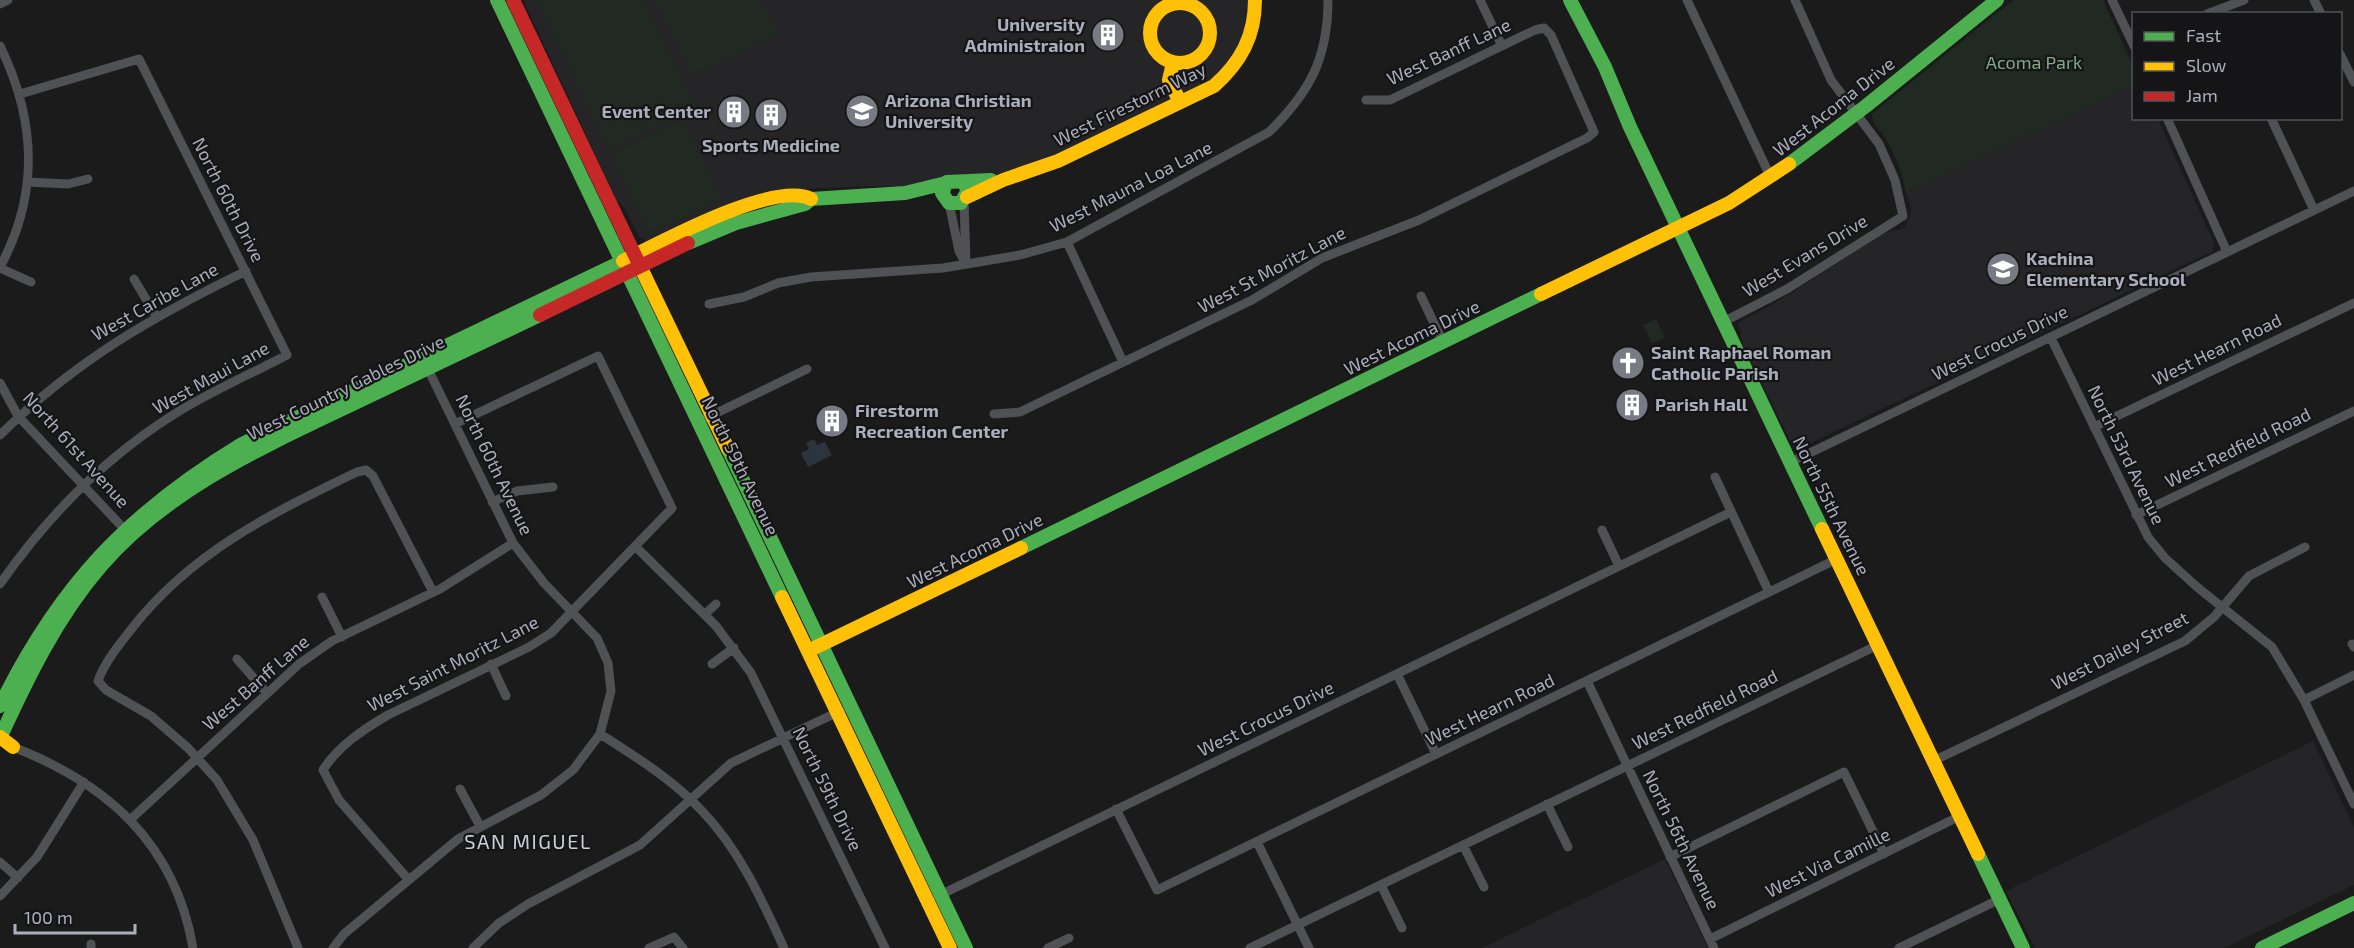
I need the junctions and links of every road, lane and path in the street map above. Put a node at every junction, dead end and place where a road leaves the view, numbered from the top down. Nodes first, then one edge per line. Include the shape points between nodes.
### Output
1 (8, 0) edge
2 (497, 0) edge
3 (513, 0) edge
4 (1255, 0) edge
5 (1328, 0) edge
6 (1333, 0) edge
7 (1480, 0) edge
8 (1570, 0) edge
9 (1687, 0) edge
10 (1795, 0) edge
11 (1996, 0) edge
12 (2112, 0) edge
13 (2244, 0) edge
14 (0, 4) edge
15 (1197, 4) edge
16 (2212, 12) edge
17 (2132, 43) edge
18 (0, 46) edge
19 (1502, 46) junction
20 (2342, 58) edge
21 (1173, 63) junction
22 (2354, 81) edge
23 (20, 94) junction
24 (1366, 100) dead end
25 (1180, 102) junction
26 (1857, 114) junction
27 (2168, 120) edge
28 (2272, 120) edge
29 (1594, 132) joint
30 (1771, 178) junction
31 (88, 179) dead end
32 (1002, 180) junction
33 (27, 182) junction
34 (963, 182) junction
35 (946, 183) junction
36 (2354, 191) edge
37 (905, 193) junction
38 (965, 199) junction
39 (947, 202) junction
40 (2314, 210) junction
41 (1680, 228) junction
42 (960, 231) junction
43 (1066, 242) junction
44 (2227, 252) junction
45 (638, 261) junction
46 (966, 264) junction
47 (625, 267) junction
48 (0, 268) edge
49 (246, 271) junction
50 (134, 279) dead end
51 (31, 282) dead end
52 (1421, 296) dead end
53 (2354, 303) edge
54 (709, 304) dead end
55 (156, 316) junction
56 (1723, 322) junction
57 (2051, 338) junction
58 (1443, 342) junction
59 (288, 356) joint
60 (1123, 362) junction
61 (426, 363) junction
62 (807, 369) dead end
63 (0, 383) edge
64 (994, 414) dead end
65 (2353, 415) edge
66 (18, 416) junction
67 (712, 416) junction
68 (699, 422) junction
69 (455, 424) junction
70 (2094, 427) junction
71 (0, 435) edge
72 (1791, 462) junction
73 (1714, 477) dead end
74 (83, 484) junction
75 (553, 487) dead end
76 (492, 502) junction
77 (1731, 512) junction
78 (2136, 516) junction
79 (1602, 530) dead end
80 (128, 532) junction
81 (513, 543) junction
82 (636, 547) junction
83 (2305, 547) dead end
84 (1837, 559) junction
85 (1619, 566) junction
86 (0, 584) edge
87 (433, 592) junction
88 (1769, 592) junction
89 (322, 597) dead end
90 (716, 604) dead end
91 (2222, 607) junction
92 (573, 612) junction
93 (705, 614) junction
94 (342, 637) junction
95 (821, 645) junction
96 (1878, 645) junction
97 (734, 648) junction
98 (808, 651) junction
99 (237, 659) dead end
100 (491, 664) junction
101 (712, 664) dead end
102 (1396, 674) junction
103 (2354, 675) edge
104 (1587, 681) junction
105 (266, 692) junction
106 (506, 696) dead end
107 (2304, 700) junction
108 (0, 706) edge
109 (844, 709) junction
110 (600, 734) junction
111 (0, 737) edge
112 (784, 738) junction
113 (6, 747) edge
114 (1436, 754) junction
115 (197, 757) junction
116 (1933, 761) junction
117 (1627, 766) junction
118 (84, 782) junction
119 (460, 789) dead end
120 (690, 800) junction
121 (1546, 804) junction
122 (2354, 804) edge
123 (1116, 809) junction
124 (1960, 816) junction
125 (131, 819) junction
126 (480, 826) junction
127 (1257, 842) junction
128 (1463, 845) junction
129 (1568, 847) dead end
130 (1884, 854) junction
131 (1670, 856) junction
132 (0, 862) edge
133 (18, 879) junction
134 (408, 879) junction
135 (1381, 885) junction
136 (1484, 887) dead end
137 (940, 895) junction
138 (0, 896) edge
139 (2000, 899) junction
140 (927, 901) junction
141 (2354, 903) edge
142 (1298, 925) junction
143 (1402, 928) dead end
144 (1069, 938) dead end
145 (1712, 943) edge
146 (194, 948) edge
147 (298, 948) edge
148 (333, 948) edge
149 (472, 948) edge
150 (648, 948) edge
151 (683, 948) edge
152 (784, 948) edge
153 (885, 948) edge
154 (950, 948) edge
155 (966, 948) edge
156 (1048, 948) edge
157 (1250, 948) edge
158 (1309, 948) edge
159 (1899, 948) edge
160 (2023, 948) edge
161 (2262, 948) edge

1 - 14 street
2 - 47 street, North 59th Avenue
3 - 45 street, North 59th Avenue
4 - 25 street, West Firestorm Way via 1255,24 1237,64 1214,86
5 - 6 street, West Mauna Loa Lane
5 - 43 street, West Mauna Loa Lane via 1322,54 1311,81 1293,109 1269,132
7 - 19 street
8 - 41 street, North 55th Avenue
9 - 30 street
10 - 26 street via 1831,80
11 - 26 street, West Acoma Drive
12 - 17 street
13 - 16 street
15 - 21 street via 1209,24 1208,45 1194,60
15 - 21 street via 1176,4 1158,13 1152,21 1151,42 1163,58
18 - 23 street
19 - 24 street, West Banff Lane via 1390,100
19 - 29 street, West Banff Lane via 1545,28
20 - 22 street
21 - 25 street via 1169,80
23 - 33 street via 28,141
23 - 49 street, North 60th Drive via 139,59
25 - 32 street, West Firestorm Way via 1058,161
26 - 30 street, West Acoma Drive
26 - 56 street, West Evans Drive via 1879,144 1895,180 1903,216 1787,289
27 - 44 street
28 - 40 street
29 - 60 street, West St Moritz Lane via 1419,220 1322,258 1251,300
30 - 41 street, West Acoma Drive
31 - 33 street via 68,184
32 - 34 street, West Firestorm Way
32 - 38 street, West Firestorm Way
33 - 48 street via 22,216
34 - 35 street, West Country Gables Drive via 955,179
34 - 38 street via 968,189
35 - 37 street, West Country Gables Drive
35 - 39 street via 942,193
36 - 40 street, West Crocus Drive
37 - 39 street, West Country Gables Drive
37 - 45 street, West Country Gables Drive via 811,199
38 - 39 street, West Country Gables Drive via 957,204
38 - 42 street
39 - 42 street
40 - 44 street, West Crocus Drive
41 - 56 street, North 55th Avenue
41 - 58 street, West Acoma Drive
42 - 46 street via 959,251
43 - 46 street, West Mauna Loa Lane
43 - 60 street
44 - 57 street, West Crocus Drive
45 - 47 street, West Country Gables Drive
45 - 67 street, North 59th Avenue
46 - 54 street, West Mauna Loa Lane via 811,277
47 - 61 street, West Country Gables Drive
47 - 68 street, North 59th Avenue
48 - 51 street
49 - 55 street, West Caribe Lane
49 - 59 street, North 60th Drive
50 - 55 street
52 - 58 street
53 - 70 street, West Hearn Road
55 - 66 street, West Caribe Lane via 84,361
56 - 72 street, North 55th Avenue
57 - 70 street, North 53rd Avenue
57 - 72 street, West Crocus Drive
58 - 95 street, West Acoma Drive
59 - 74 street, West Maui Lane via 173,415 126,447
60 - 64 street, West St Moritz Lane via 1020,412
61 - 69 street, North 60th Avenue
61 - 80 street, West Country Gables Drive via 222,455 163,495
62 - 67 street
63 - 66 street, North 61st Avenue
65 - 78 street, West Redfield Road
66 - 71 street, West Caribe Lane
66 - 74 street, North 61st Avenue
67 - 68 street
67 - 95 street, North 59th Avenue
68 - 98 street, North 59th Avenue
69 - 76 street, North 60th Avenue
69 - 82 street, West Saint Moritz Lane via 598,356 672,508
70 - 78 street, North 53rd Avenue
72 - 84 street, North 55th Avenue
73 - 77 street
74 - 80 street, North 61st Avenue
74 - 86 street, West Maui Lane via 38,532
75 - 76 street via 518,491
76 - 81 street, North 60th Avenue
77 - 85 street, West Crocus Drive
77 - 88 street
78 - 91 street, North 53rd Avenue via 2159,552
79 - 85 street
80 - 108 street, West Country Gables Drive via 77,579 46,621
80 - 111 street, West Country Gables Drive via 56,626 24,681
81 - 87 street, West Banff Lane
81 - 92 street, North 60th Avenue
82 - 92 street, West Saint Moritz Lane
82 - 93 street, North 59th Drive
83 - 91 street, West Dailey Street via 2249,576
84 - 88 street, West Hearn Road
84 - 96 street, North 55th Avenue
85 - 102 street, West Crocus Drive
87 - 94 street, West Banff Lane
87 - 115 street via 373,476 366,470 257,521 203,558 139,620 98,681 106,690 151,716
88 - 104 street, West Hearn Road
89 - 94 street
90 - 93 street
91 - 107 street, North 53rd Avenue via 2272,647
91 - 116 street, West Dailey Street via 2201,629 2175,646
92 - 100 street, West Saint Moritz Lane via 538,642
92 - 110 street, North 60th Avenue via 597,638 608,663 610,691
93 - 97 street, North 59th Drive
94 - 105 street, West Banff Lane via 299,664
95 - 98 street, West Acoma Drive
95 - 109 street, North 59th Avenue
96 - 116 street, North 55th Avenue
96 - 117 street, West Redfield Road
97 - 101 street
97 - 112 street, North 59th Drive via 756,681
98 - 109 street, North 59th Avenue
99 - 105 street
100 - 106 street
100 - 134 street, West Saint Moritz Lane via 374,723 351,740 323,770 339,800
102 - 114 street
102 - 123 street, West Crocus Drive
103 - 107 street
104 - 114 street, West Hearn Road
104 - 117 street, North 56th Avenue
105 - 115 street, West Banff Lane
107 - 122 street, North 53rd Avenue
109 - 112 street
109 - 137 street, North 59th Avenue
109 - 140 street, North 59th Avenue
110 - 120 street via 655,769
110 - 126 street via 559,783
111 - 113 street
112 - 120 street via 731,763
112 - 153 street, North 59th Drive
113 - 118 street via 53,764
114 - 127 street, West Hearn Road
115 - 125 street, West Banff Lane
115 - 147 street via 217,780 253,840
116 - 124 street, North 55th Avenue
117 - 121 street, West Redfield Road
117 - 131 street, North 56th Avenue
118 - 125 street
118 - 133 street via 50,838
119 - 126 street
120 - 149 street via 640,845 528,904
120 - 152 street via 730,846
121 - 128 street, West Redfield Road
121 - 129 street
123 - 127 street, West Hearn Road via 1157,890
123 - 137 street, West Crocus Drive
124 - 130 street, West Via Camille
124 - 139 street, North 55th Avenue
125 - 146 street via 152,846 178,893
126 - 134 street
127 - 142 street
128 - 135 street, West Redfield Road
128 - 136 street
130 - 131 street via 1844,772
130 - 145 street, West Via Camille
131 - 145 street, North 56th Avenue
132 - 133 street
133 - 138 street
134 - 148 street
135 - 142 street, West Redfield Road
135 - 143 street
137 - 140 street, West Crocus Drive
137 - 155 street, North 59th Avenue
139 - 159 street
139 - 160 street, North 55th Avenue
140 - 154 street, North 59th Avenue
141 - 161 street
142 - 157 street, West Redfield Road
142 - 158 street
144 - 156 street
150 - 151 street via 674,937

